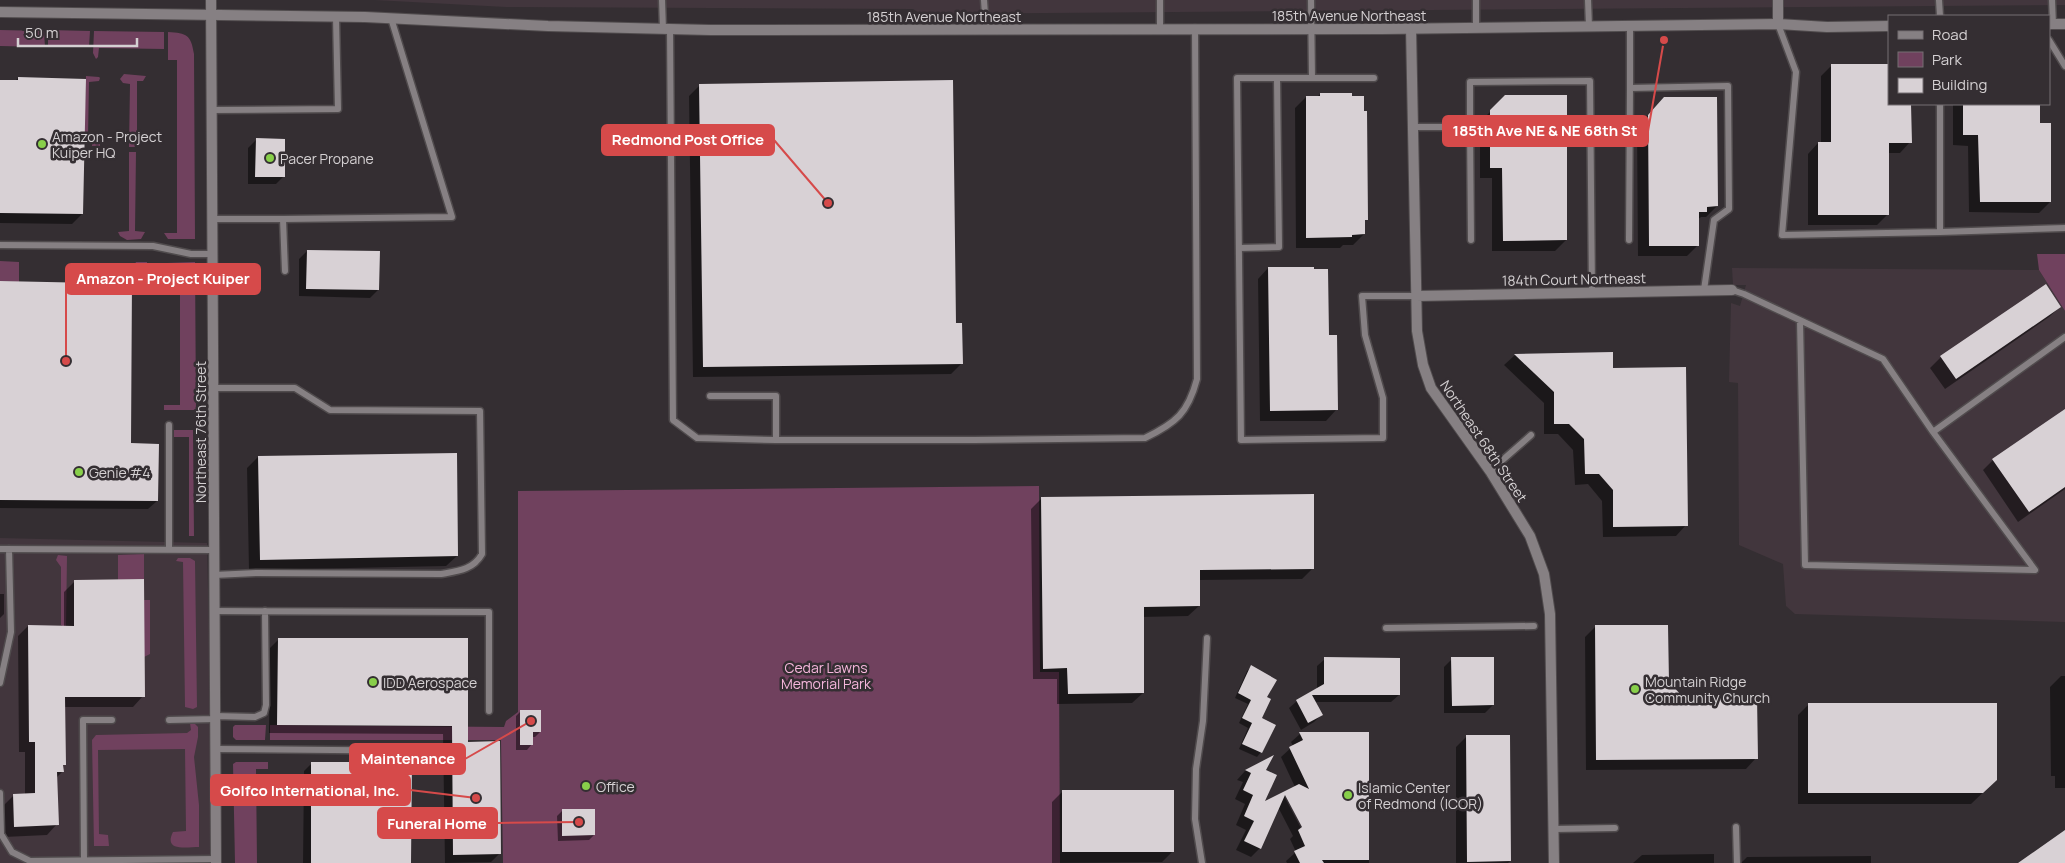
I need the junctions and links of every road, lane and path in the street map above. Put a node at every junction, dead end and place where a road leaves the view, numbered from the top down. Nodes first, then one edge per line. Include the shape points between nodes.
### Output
1 (210, 0) edge
2 (662, 0) edge
3 (984, 0) edge
4 (1160, 0) edge
5 (1311, 0) edge
6 (1476, 0) edge
7 (1588, 0) edge
8 (1778, 0) edge
9 (1939, 0) edge
10 (2052, 0) edge
11 (0, 12) edge
12 (211, 14) junction
13 (1940, 15) edge
14 (336, 17) junction
15 (391, 18) junction
16 (1778, 24) junction
17 (2051, 24) edge
18 (2065, 24) edge
19 (1630, 25) junction
20 (1589, 26) junction
21 (1888, 26) edge
22 (1476, 27) junction
23 (1160, 28) junction
24 (1195, 28) junction
25 (1411, 28) junction
26 (666, 29) junction
27 (986, 29) junction
28 (1312, 29) junction
29 (2050, 42) edge
30 (2065, 66) edge
31 (1312, 78) junction
32 (1374, 78) dead end
33 (1277, 79) junction
34 (1630, 88) junction
35 (1940, 105) edge
36 (211, 110) junction
37 (1470, 126) junction
38 (1412, 127) junction
39 (284, 218) junction
40 (212, 219) junction
41 (2065, 228) edge
42 (1940, 232) junction
43 (1470, 240) dead end
44 (1629, 240) dead end
45 (0, 245) edge
46 (1239, 248) junction
47 (212, 254) junction
48 (284, 271) dead end
49 (1704, 290) junction
50 (1732, 290) joint
51 (1592, 292) junction
52 (1416, 296) junction
53 (1800, 321) junction
54 (2065, 337) edge
55 (213, 388) junction
56 (710, 396) dead end
57 (169, 425) dead end
58 (1933, 432) junction
59 (1531, 435) dead end
60 (776, 440) junction
61 (1490, 471) junction
62 (0, 549) edge
63 (10, 549) junction
64 (169, 550) junction
65 (214, 550) junction
66 (214, 575) junction
67 (214, 611) junction
68 (264, 611) junction
69 (1534, 626) dead end
70 (1386, 628) dead end
71 (1207, 638) dead end
72 (0, 683) edge
73 (490, 710) dead end
74 (215, 718) junction
75 (112, 720) dead end
76 (169, 720) dead end
77 (216, 749) junction
78 (438, 750) dead end
79 (0, 794) edge
80 (1736, 827) dead end
81 (1615, 828) dead end
82 (1554, 829) junction
83 (84, 861) junction
84 (216, 861) edge
85 (30, 862) edge
86 (1202, 863) edge
87 (1554, 863) edge
88 (1736, 863) edge

1 - 12 street, Northeast 76th Street
2 - 26 lane
3 - 27 lane
4 - 23 lane
5 - 28 lane
6 - 22 lane
7 - 20 lane
8 - 16 street
9 - 13 lane
10 - 17 lane
11 - 12 street, 185th Avenue Northeast
12 - 14 street, 185th Avenue Northeast
12 - 36 street, Northeast 76th Street
14 - 15 street, 185th Avenue Northeast
14 - 36 lane via 338,108
15 - 26 street, 185th Avenue Northeast
15 - 39 lane via 452,217
16 - 19 street, 185th Avenue Northeast
16 - 21 street, 185th Avenue Northeast
16 - 42 lane via 1796,72 1782,235
17 - 18 street
19 - 20 street, 185th Avenue Northeast
19 - 34 lane
20 - 22 street, 185th Avenue Northeast
22 - 25 street, 185th Avenue Northeast
23 - 24 street, 185th Avenue Northeast
23 - 27 street, 185th Avenue Northeast
24 - 28 street, 185th Avenue Northeast
24 - 60 lane via 1197,379 1191,400 1177,418 1146,438
25 - 28 street, 185th Avenue Northeast
25 - 38 street, Northeast 68th Street
26 - 27 street, 185th Avenue Northeast
26 - 60 lane via 673,420 697,438
28 - 31 lane
29 - 30 lane
31 - 32 lane
31 - 33 lane
33 - 46 lane via 1279,247
33 - 46 lane via 1237,78
34 - 44 lane
34 - 49 lane via 1728,86 1729,209 1714,220
35 - 42 lane
36 - 40 street, Northeast 76th Street
37 - 38 lane
37 - 43 lane
37 - 51 lane via 1470,82 1590,81
38 - 52 street, Northeast 68th Street
39 - 40 lane
39 - 48 lane
40 - 47 street, Northeast 76th Street
41 - 42 lane
45 - 47 lane via 153,246 191,254
46 - 52 lane via 1241,440 1383,438 1383,398 1365,334 1362,296
47 - 55 street, Northeast 76th Street
49 - 50 street, 184th Court Northeast
49 - 51 street, 184th Court Northeast
50 - 53 lane
51 - 52 street, 184th Court Northeast
52 - 61 street, Northeast 68th Street via 1416,331 1431,388
53 - 58 lane via 1883,359
53 - 58 lane via 1805,565 2035,570
54 - 58 lane
55 - 65 street, Northeast 76th Street
55 - 66 lane via 295,388 330,410 480,410 482,554 477,562 463,570 441,574
56 - 60 lane via 776,396
57 - 64 lane
59 - 61 lane
61 - 82 street, Northeast 68th Street via 1530,536 1544,574 1550,614
62 - 63 lane
63 - 64 lane
63 - 72 lane via 10,632
64 - 65 lane
65 - 66 street, Northeast 76th Street
66 - 67 street, Northeast 76th Street
67 - 68 lane
67 - 74 street, Northeast 76th Street
68 - 73 lane via 489,612
68 - 74 lane via 264,713 255,717
69 - 70 lane
71 - 86 lane via 1203,721 1196,769 1195,818
74 - 76 lane
74 - 77 street, Northeast 76th Street
75 - 83 lane via 83,720
77 - 78 lane
77 - 84 street, Northeast 76th Street
79 - 85 lane via 1,834 12,852
80 - 88 lane
81 - 82 lane
82 - 87 street, Northeast 68th Street
83 - 84 lane
83 - 85 lane

